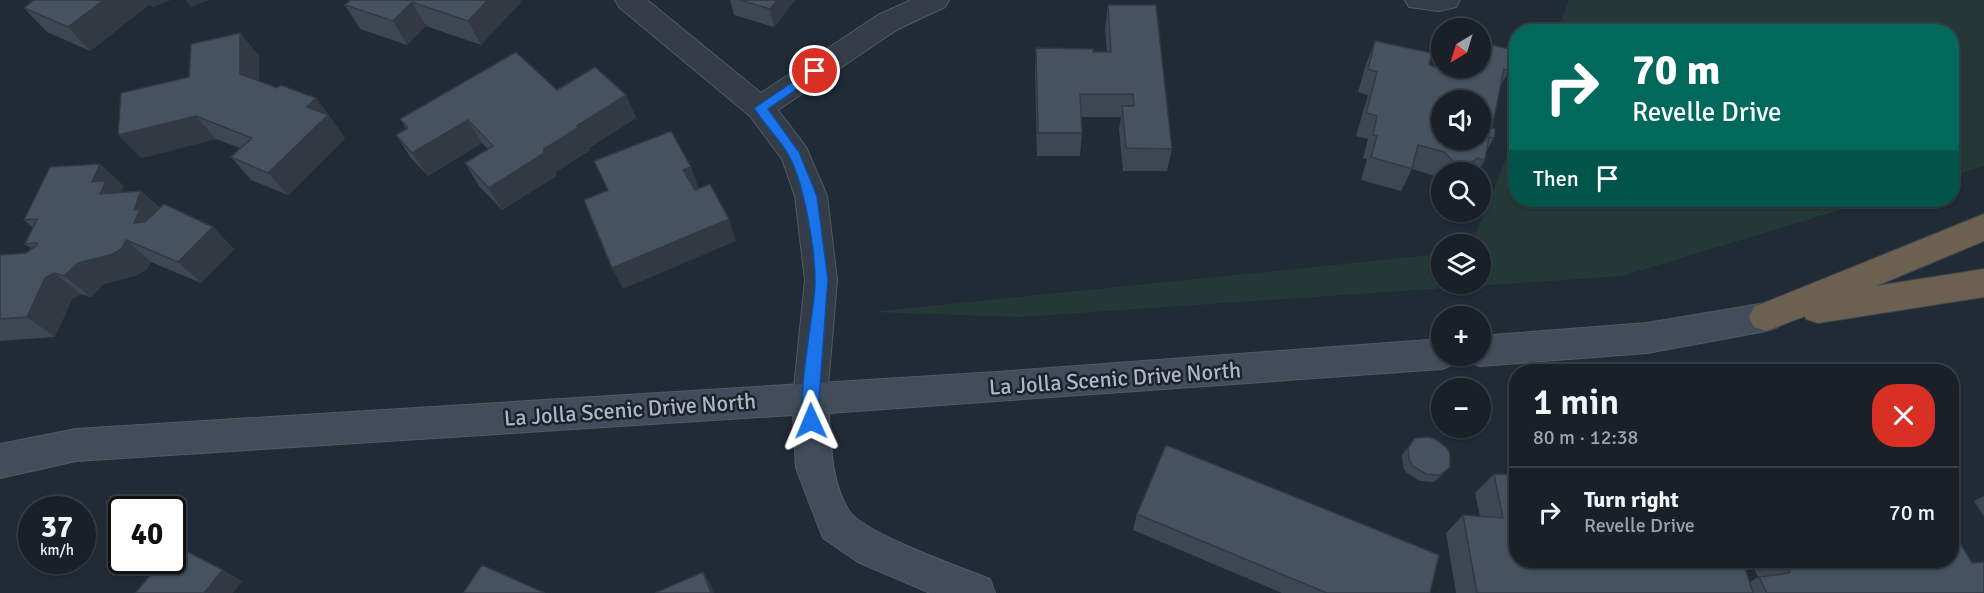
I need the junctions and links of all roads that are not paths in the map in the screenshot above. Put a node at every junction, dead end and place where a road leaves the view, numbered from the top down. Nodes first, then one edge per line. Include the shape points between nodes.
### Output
1 (629, 0) edge
2 (936, 0) edge
3 (1419, 0) edge
4 (1446, 0) edge
5 (760, 108) junction
6 (1984, 226) edge
7 (1984, 283) edge
8 (1766, 317) junction
9 (1491, 350) edge
10 (1431, 355) edge
11 (810, 398) junction
12 (0, 460) edge
13 (976, 593) edge

1 - 5 street
2 - 5 street via 888,22
3 - 4 street
5 - 11 street via 795,155 811,196 821,280
6 - 8 highway
7 - 8 highway
8 - 9 main road via 1647,338
10 - 11 main road, La Jolla Scenic Drive North
11 - 12 main road, La Jolla Scenic Drive North via 76,445
11 - 13 main road via 814,468 836,525 871,549

